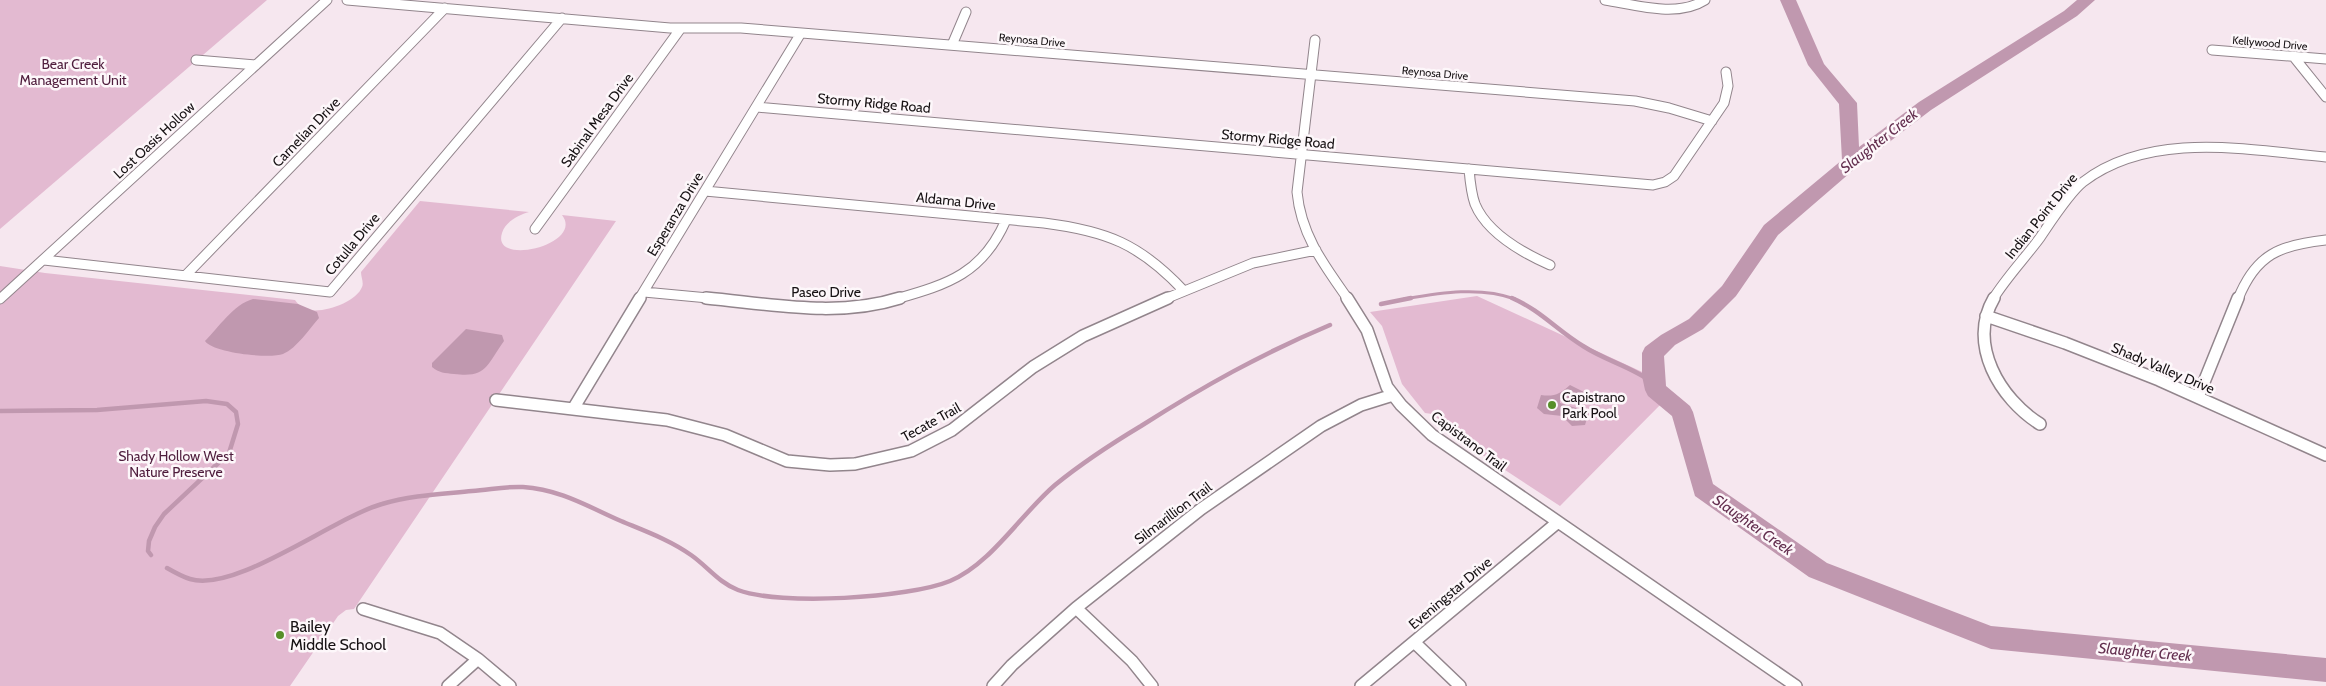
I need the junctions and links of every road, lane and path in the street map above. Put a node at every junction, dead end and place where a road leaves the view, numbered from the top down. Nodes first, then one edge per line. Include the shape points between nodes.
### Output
1 (327, 0) edge
2 (347, 0) edge
3 (1605, 0) edge
4 (1703, 2) edge
5 (445, 8) junction
6 (966, 12) dead end
7 (562, 18) junction
8 (681, 28) junction
9 (802, 33) junction
10 (1315, 40) dead end
11 (952, 45) junction
12 (2212, 50) dead end
13 (2292, 56) junction
14 (2326, 59) edge
15 (196, 60) dead end
16 (256, 65) junction
17 (1726, 72) dead end
18 (1311, 74) junction
19 (2326, 98) edge
20 (757, 106) junction
21 (1712, 121) junction
22 (1302, 155) junction
23 (2326, 157) edge
24 (1469, 170) junction
25 (705, 191) junction
26 (1006, 220) junction
27 (535, 229) dead end
28 (2326, 240) edge
29 (1316, 250) junction
30 (44, 260) junction
31 (1550, 265) dead end
32 (186, 275) junction
33 (1184, 291) junction
34 (644, 292) junction
35 (0, 300) edge
36 (1986, 316) junction
37 (1393, 395) junction
38 (2198, 397) junction
39 (496, 400) dead end
40 (573, 409) junction
41 (2040, 424) dead end
42 (2326, 455) edge
43 (1558, 522) junction
44 (1076, 608) junction
45 (364, 609) dead end
46 (1414, 642) junction
47 (478, 659) junction
48 (1791, 685) edge
49 (448, 686) edge
50 (510, 686) edge
51 (993, 686) edge
52 (1152, 686) edge
53 (1361, 686) edge
54 (1460, 686) edge

1 - 16 street, Lost Oasis Hollow
2 - 5 street, Reynosa Drive
3 - 4 street via 1679,8
5 - 7 street, Reynosa Drive
5 - 32 street, Carnelian Drive
6 - 11 street
7 - 8 street, Reynosa Drive
7 - 32 street, Cotulla Drive via 330,292
8 - 9 street, Reynosa Drive via 732,27
8 - 27 street, Sabinal Mesa Drive
9 - 11 street, Reynosa Drive
9 - 20 street, Esperanza Drive
10 - 18 street, Capistrano Trail
11 - 18 street, Reynosa Drive
12 - 13 street, Kellywood Drive
13 - 14 street, Kellywood Drive
13 - 19 street
15 - 16 street
16 - 30 street, Lost Oasis Hollow
17 - 21 street, Stormy Ridge Road via 1727,97
18 - 21 street, Reynosa Drive via 1636,101
18 - 22 street, Capistrano Trail
20 - 22 street, Stormy Ridge Road
20 - 25 street, Esperanza Drive
21 - 24 street, Stormy Ridge Road via 1674,176 1661,184
22 - 24 street, Stormy Ridge Road
22 - 29 street, Capistrano Trail via 1298,209 1303,227
23 - 36 street, Indian Point Drive via 2182,149 2134,156 2108,166 2082,183 1991,302
24 - 31 street via 1473,197 1482,215 1529,257
25 - 26 street, Aldama Drive
25 - 34 street, Esperanza Drive
26 - 33 street, Aldama Drive via 1072,227 1119,240 1156,262
26 - 34 street, Paseo Drive via 995,246 978,264 916,293 877,304 839,309 802,308
28 - 38 street via 2273,251 2253,267
29 - 33 street, Tecate Trail via 1253,264
29 - 37 street, Capistrano Trail via 1366,330 1382,376
30 - 32 street, Cotulla Drive
30 - 35 street, Lost Oasis Hollow
33 - 40 street, Tecate Trail via 1083,336 1032,367 970,417 934,440 912,451 855,464 787,460 725,435 667,420
34 - 40 street, Esperanza Drive
36 - 38 street, Shady Valley Drive via 2096,355
36 - 41 street, Indian Point Drive via 1985,346 1996,378 2019,410
37 - 43 street, Capistrano Trail via 1432,435
37 - 44 street, Silmarillion Trail via 1360,405 1321,426 1201,508
38 - 42 street, Shady Valley Drive
39 - 40 street, Tecate Trail
43 - 46 street, Eveningstar Drive
43 - 48 street, Capistrano Trail
44 - 51 street, Silmarillion Trail
44 - 52 street via 1132,661
45 - 47 street via 440,633
46 - 53 street, Eveningstar Drive
46 - 54 street
47 - 49 street
47 - 50 street

